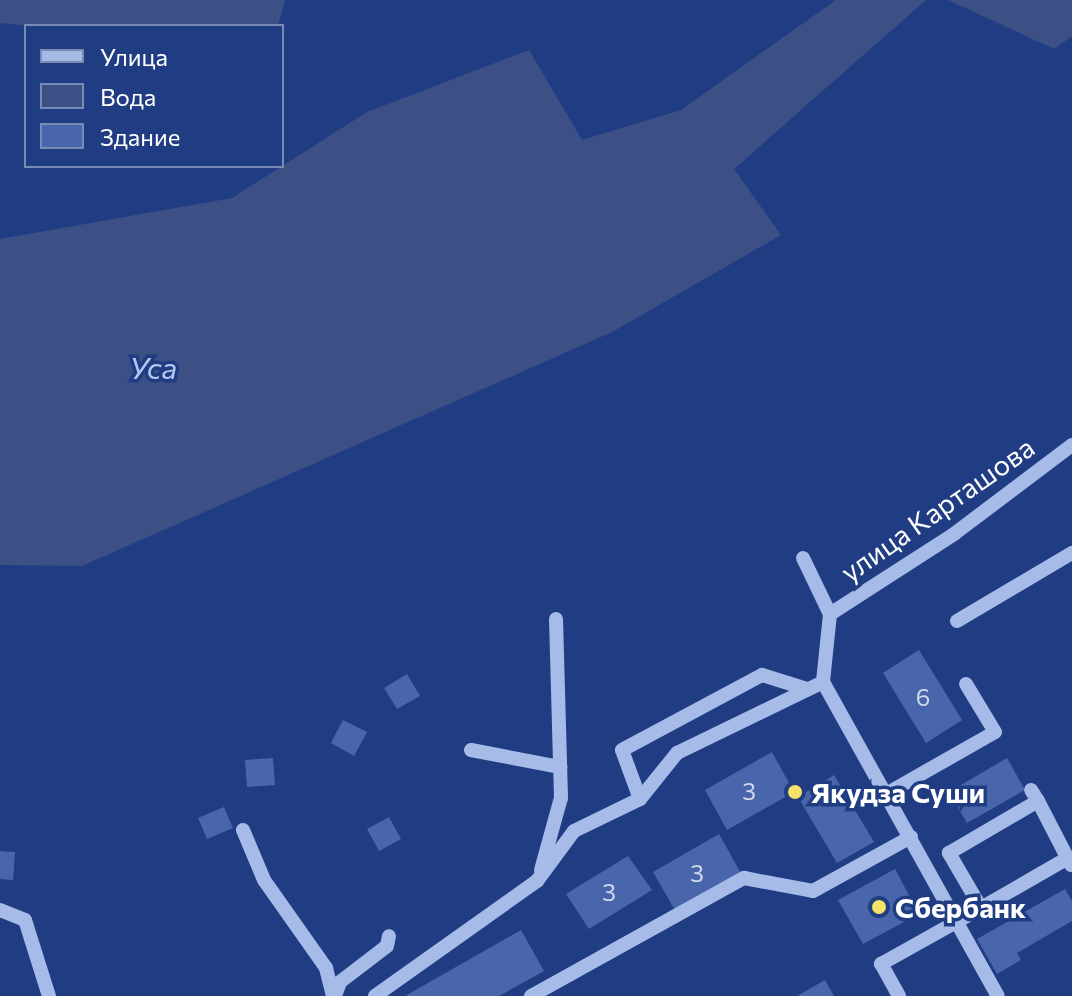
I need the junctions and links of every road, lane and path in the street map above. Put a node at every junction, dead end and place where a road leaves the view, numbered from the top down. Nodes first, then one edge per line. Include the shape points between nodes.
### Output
1 (1072, 445) edge
2 (1072, 553) edge
3 (803, 558) dead end
4 (830, 614) junction
5 (556, 619) dead end
6 (957, 621) dead end
7 (823, 682) junction
8 (966, 684) dead end
9 (807, 689) junction
10 (471, 750) dead end
11 (560, 767) junction
12 (886, 794) junction
13 (640, 799) junction
14 (243, 830) dead end
15 (911, 837) junction
16 (1070, 862) edge
17 (537, 881) junction
18 (981, 908) junction
19 (0, 910) edge
20 (958, 921) junction
21 (389, 936) dead end
22 (551, 991) edge
23 (49, 996) edge
24 (334, 996) edge
25 (375, 996) edge
26 (531, 996) edge
27 (899, 996) edge
28 (998, 996) edge

1 - 4 street, улица Карташова via 954,534
2 - 6 street
3 - 4 street
4 - 7 street
5 - 11 street
7 - 9 street
7 - 12 street
8 - 12 street via 995,732
9 - 13 street via 677,753
9 - 13 street via 762,675 622,750
10 - 11 street
11 - 17 street via 561,798
12 - 15 street
13 - 17 street via 574,831
14 - 24 street via 264,880 326,968
15 - 20 street
15 - 22 street via 813,891 744,878
16 - 18 street
16 - 18 street via 1034,795 949,853
17 - 25 street
18 - 20 street
19 - 23 street via 25,920
20 - 27 street via 881,964
20 - 28 street
21 - 24 street via 387,946 340,982
22 - 26 street

